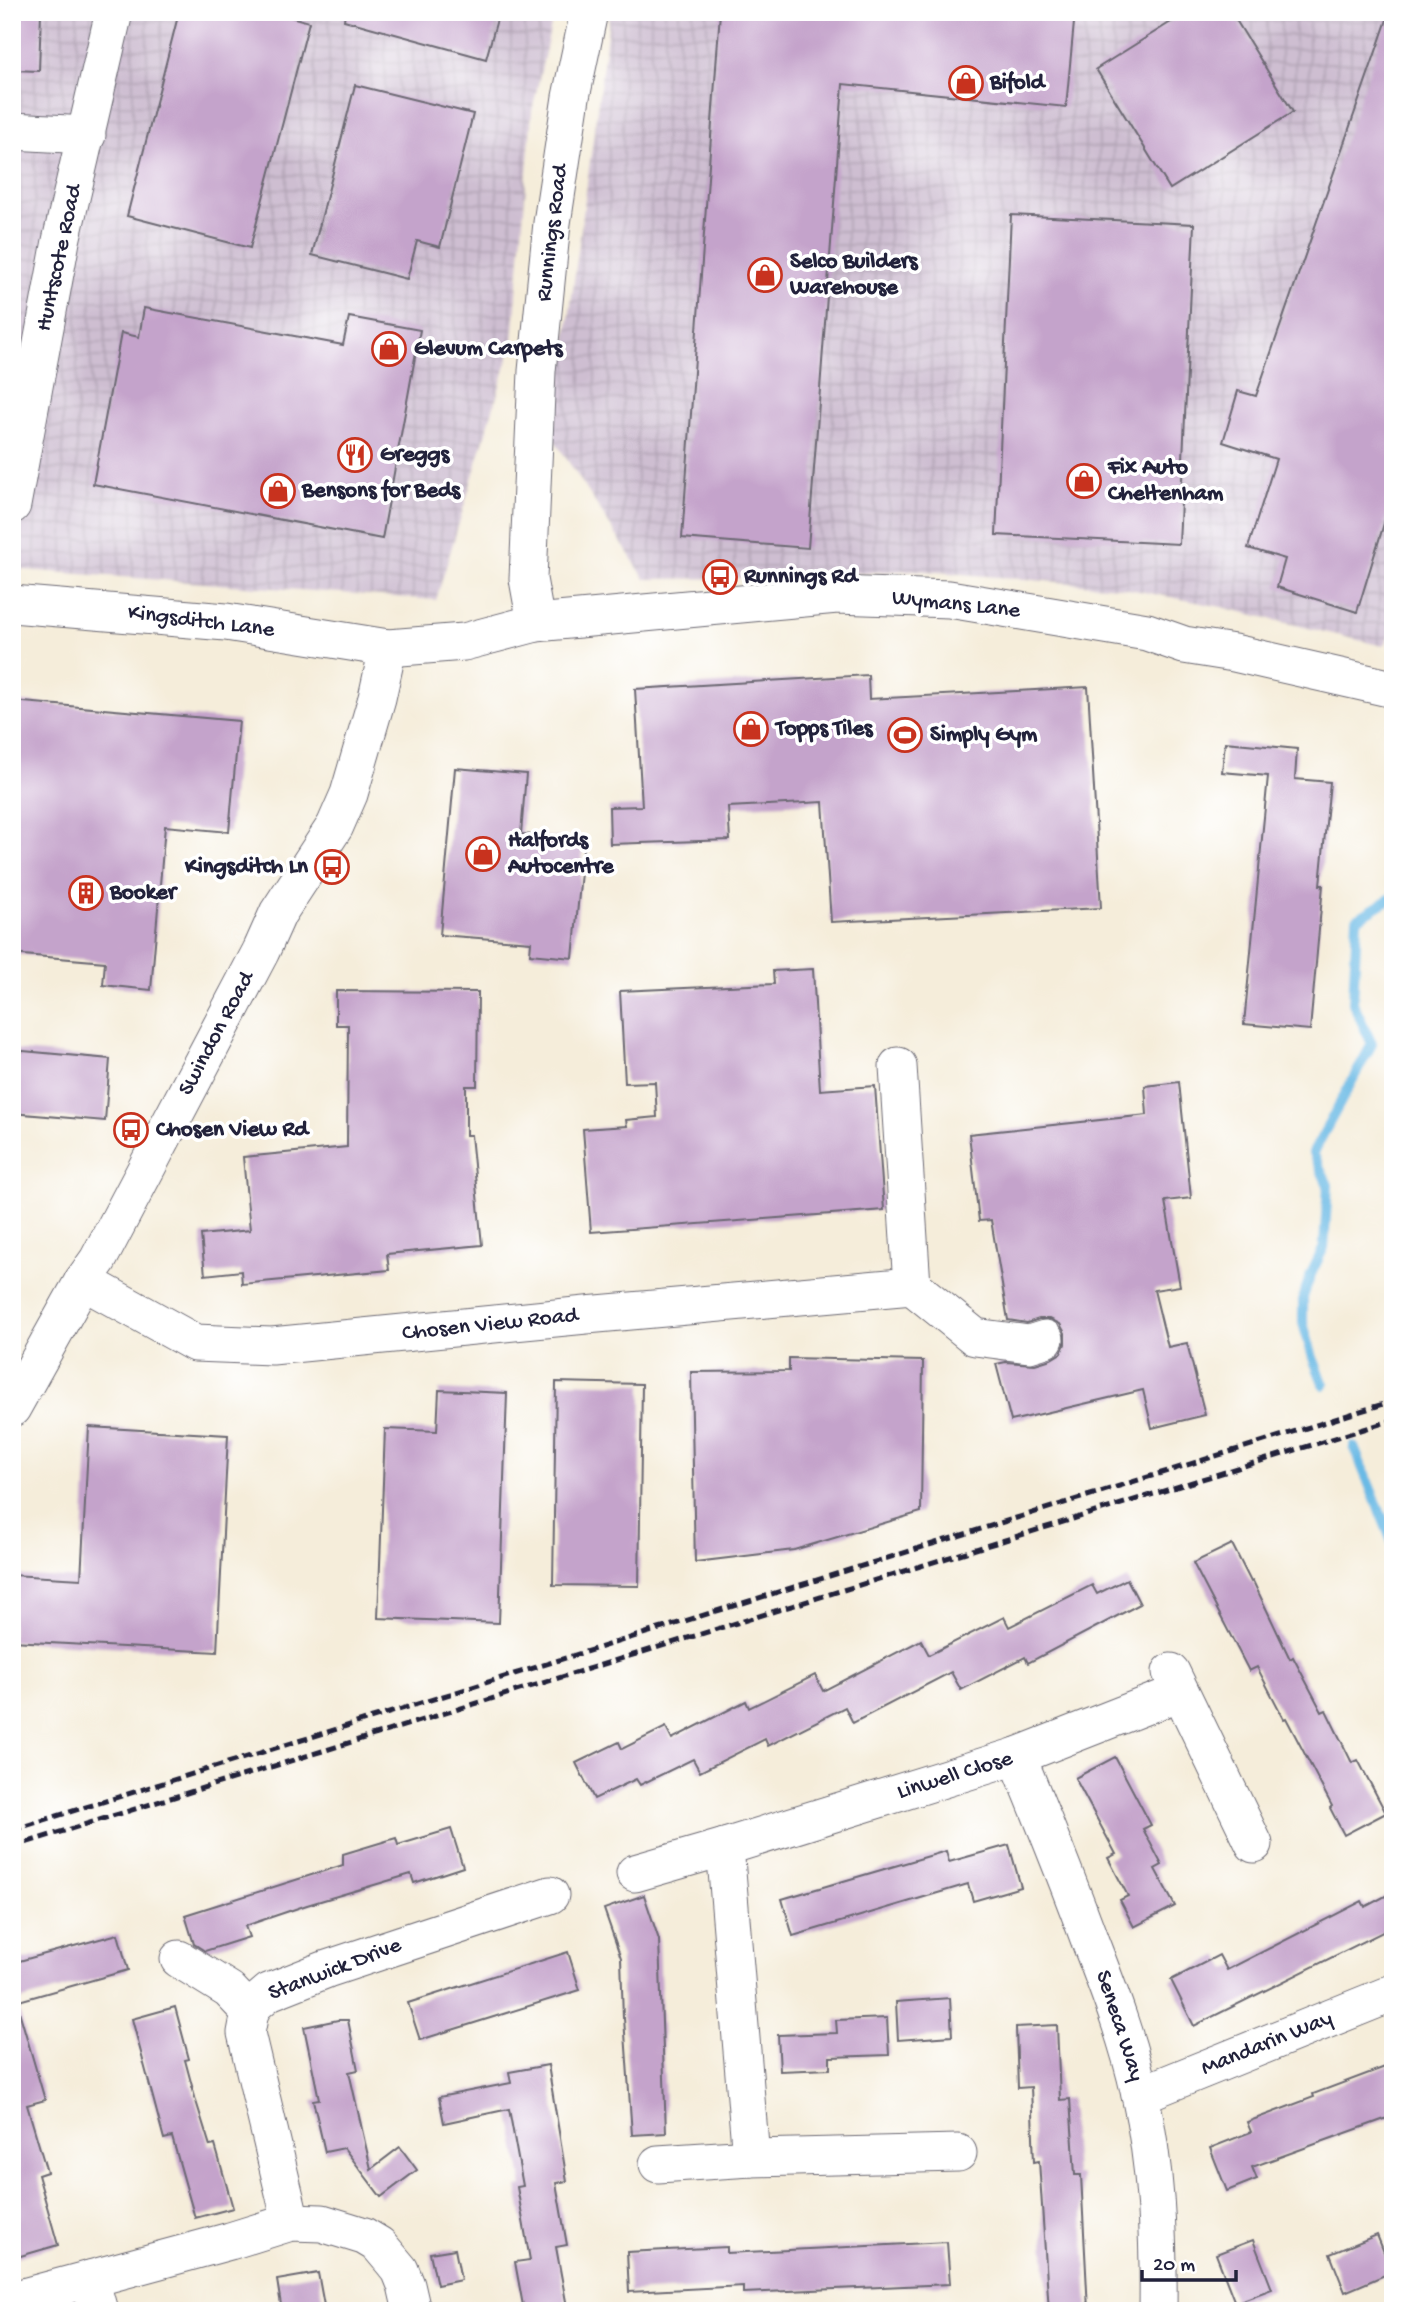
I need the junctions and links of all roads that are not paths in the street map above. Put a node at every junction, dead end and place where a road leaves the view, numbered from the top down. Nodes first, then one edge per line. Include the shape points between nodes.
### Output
1 (114, 12) edge
2 (589, 12) edge
3 (12, 131) edge
4 (87, 135) junction
5 (12, 505) edge
6 (12, 604) edge
7 (536, 623) junction
8 (388, 648) junction
9 (1393, 689) edge
10 (898, 1066) dead end
11 (83, 1281) junction
12 (912, 1286) junction
13 (1045, 1339) dead end
14 (12, 1408) edge
15 (1017, 1756) junction
16 (1254, 1844) dead end
17 (725, 1847) junction
18 (635, 1873) dead end
19 (550, 1895) dead end
20 (179, 1959) dead end
21 (1393, 1993) edge
22 (250, 2012) junction
23 (1140, 2095) junction
24 (958, 2153) dead end
25 (751, 2158) junction
26 (658, 2164) dead end
27 (290, 2221) junction
28 (95, 2295) edge
29 (12, 2301) edge
30 (412, 2311) edge
31 (1158, 2311) edge

1 - 4 street, Huntscote Road
2 - 7 street, Runnings Road via 552,223 537,371 528,579
3 - 4 street
4 - 5 street, Huntscote Road via 61,241
6 - 8 street, Kingsditch Lane via 226,622
7 - 8 street, Wymans Lane via 464,642
7 - 9 street, Wymans Lane via 837,595 949,600 1147,632 1184,645
8 - 11 street, Swindon Road via 352,782 335,826 278,913
10 - 12 street
11 - 12 street, Chosen View Road via 195,1343 272,1346
11 - 14 street, Swindon Road
12 - 13 street via 975,1337 1028,1344
15 - 16 street, Linwell Close via 1175,1681
15 - 17 street, Linwell Close
15 - 23 street, Seneca Way via 1079,1908 1126,2038
17 - 18 street, Linwell Close
17 - 25 street
19 - 22 street, Stanwick Drive via 281,1986 261,1997
20 - 22 street via 229,1990
21 - 23 street, Mandarin Way
22 - 27 street, Stanwick Drive via 246,2033
23 - 31 street, Seneca Way via 1156,2209
24 - 25 street
25 - 26 street
27 - 28 street
27 - 30 street via 322,2223 379,2245 400,2270
28 - 29 street

